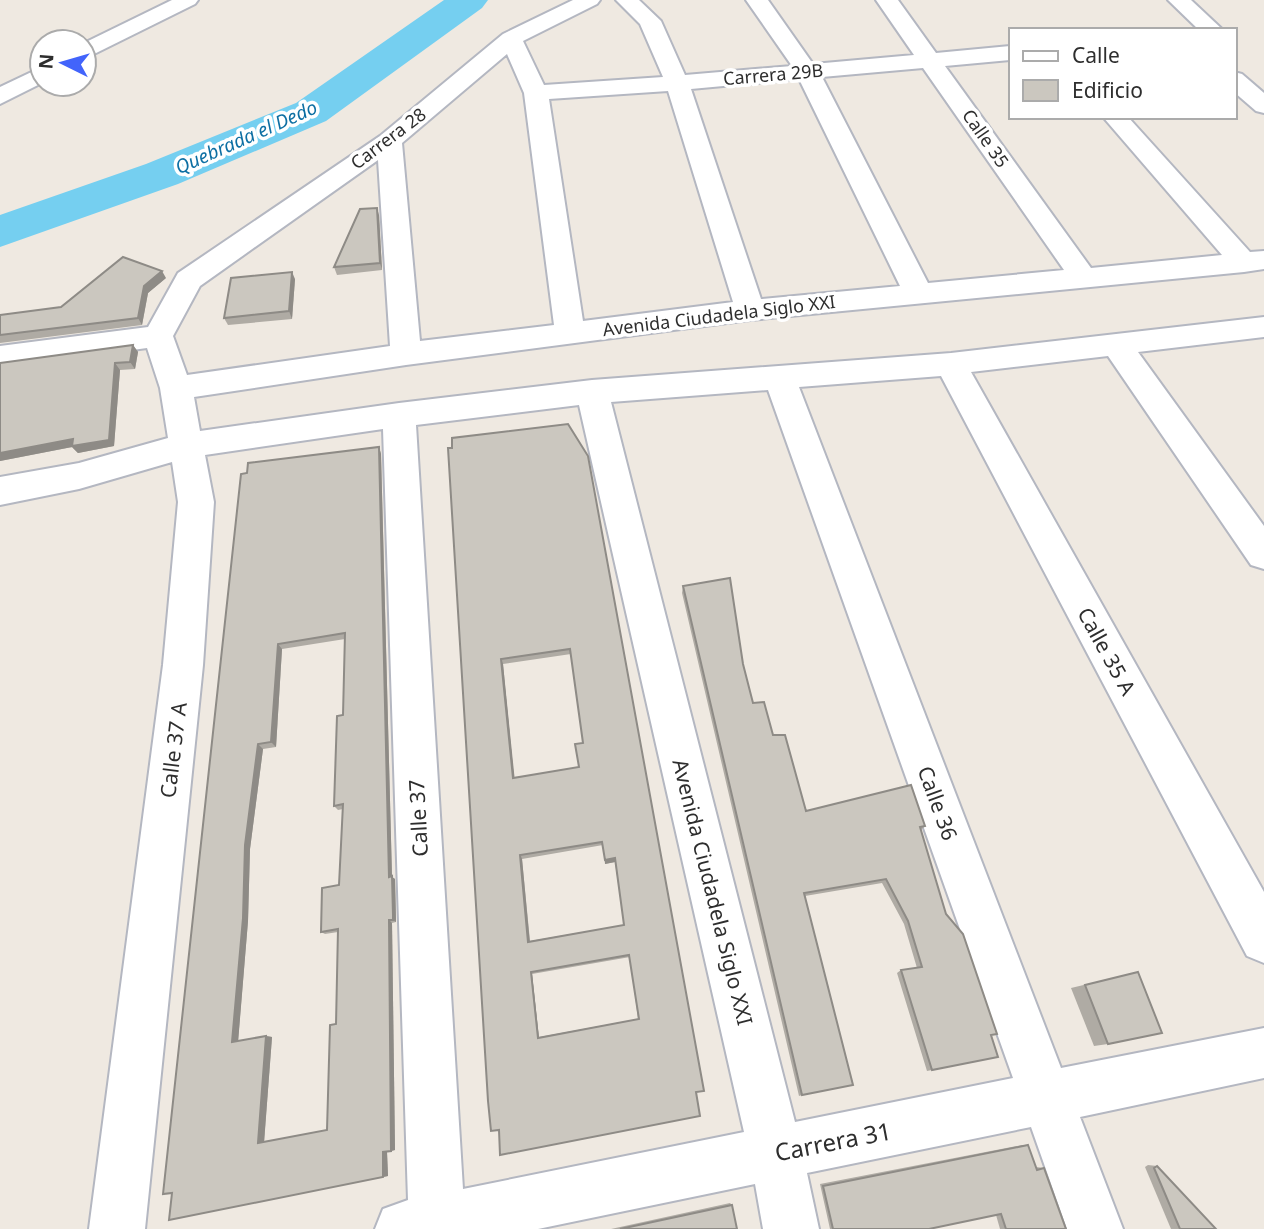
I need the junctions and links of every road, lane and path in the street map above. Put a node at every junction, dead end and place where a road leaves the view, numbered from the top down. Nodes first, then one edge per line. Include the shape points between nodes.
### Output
1 (188, 0) edge
2 (590, 0) edge
3 (627, 0) edge
4 (757, 0) edge
5 (887, 0) edge
6 (1179, 0) edge
7 (1209, 28) edge
8 (511, 39) junction
9 (98, 45) edge
10 (1009, 53) edge
11 (933, 62) junction
12 (1239, 69) edge
13 (807, 71) junction
14 (1264, 76) edge
15 (28, 82) edge
16 (677, 83) junction
17 (536, 93) junction
18 (0, 97) edge
19 (1264, 106) edge
20 (1117, 119) edge
21 (389, 141) junction
22 (1254, 262) edge
23 (1083, 277) junction
24 (918, 292) junction
25 (750, 310) junction
26 (1264, 327) edge
27 (570, 333) junction
28 (158, 336) junction
29 (1116, 345) junction
30 (406, 354) junction
31 (0, 357) edge
32 (951, 364) junction
33 (779, 376) junction
34 (176, 388) junction
35 (592, 392) junction
36 (399, 415) junction
37 (188, 445) junction
38 (0, 491) edge
39 (1264, 554) edge
40 (1264, 939) edge
41 (1264, 1053) edge
42 (1048, 1098) junction
43 (776, 1153) junction
44 (420, 1225) edge
45 (117, 1229) edge
46 (791, 1229) edge
47 (1095, 1229) edge

1 - 9 street
2 - 8 street, Carrera 28
3 - 16 street via 650,21
4 - 13 street
5 - 11 street, Calle 35
6 - 7 street
8 - 17 street
8 - 21 street, Carrera 28
10 - 11 street, Carrera 29B
11 - 13 street, Carrera 29B
11 - 23 street, Calle 35
12 - 14 street
12 - 19 street
13 - 16 street, Carrera 29B
13 - 24 street
15 - 18 street
16 - 17 street, Carrera 29B
16 - 25 street
17 - 27 street
20 - 22 street
21 - 28 street, Carrera 28 via 188,280
21 - 30 street
22 - 23 street, Avenida Ciudadela Siglo XXI
23 - 24 street, Avenida Ciudadela Siglo XXI
24 - 25 street, Avenida Ciudadela Siglo XXI
25 - 27 street, Avenida Ciudadela Siglo XXI
26 - 29 street
27 - 30 street, Avenida Ciudadela Siglo XXI
28 - 31 street
28 - 34 street, Calle 37 A
29 - 32 street
29 - 39 street
30 - 34 street, Avenida Ciudadela Siglo XXI
32 - 33 street
32 - 40 street, Calle 35 A
33 - 35 street
33 - 42 street, Calle 36
34 - 37 street, Calle 37 A
35 - 36 street
35 - 43 street, Avenida Ciudadela Siglo XXI
36 - 37 street
36 - 44 street, Calle 37
37 - 38 street via 79,476
37 - 45 street, Calle 37 A via 197,502 194,544
41 - 42 street, Carrera 31
42 - 43 street, Carrera 31
42 - 47 street, Calle 36
43 - 44 street, Carrera 31
43 - 46 street, Avenida Ciudadela Siglo XXI

